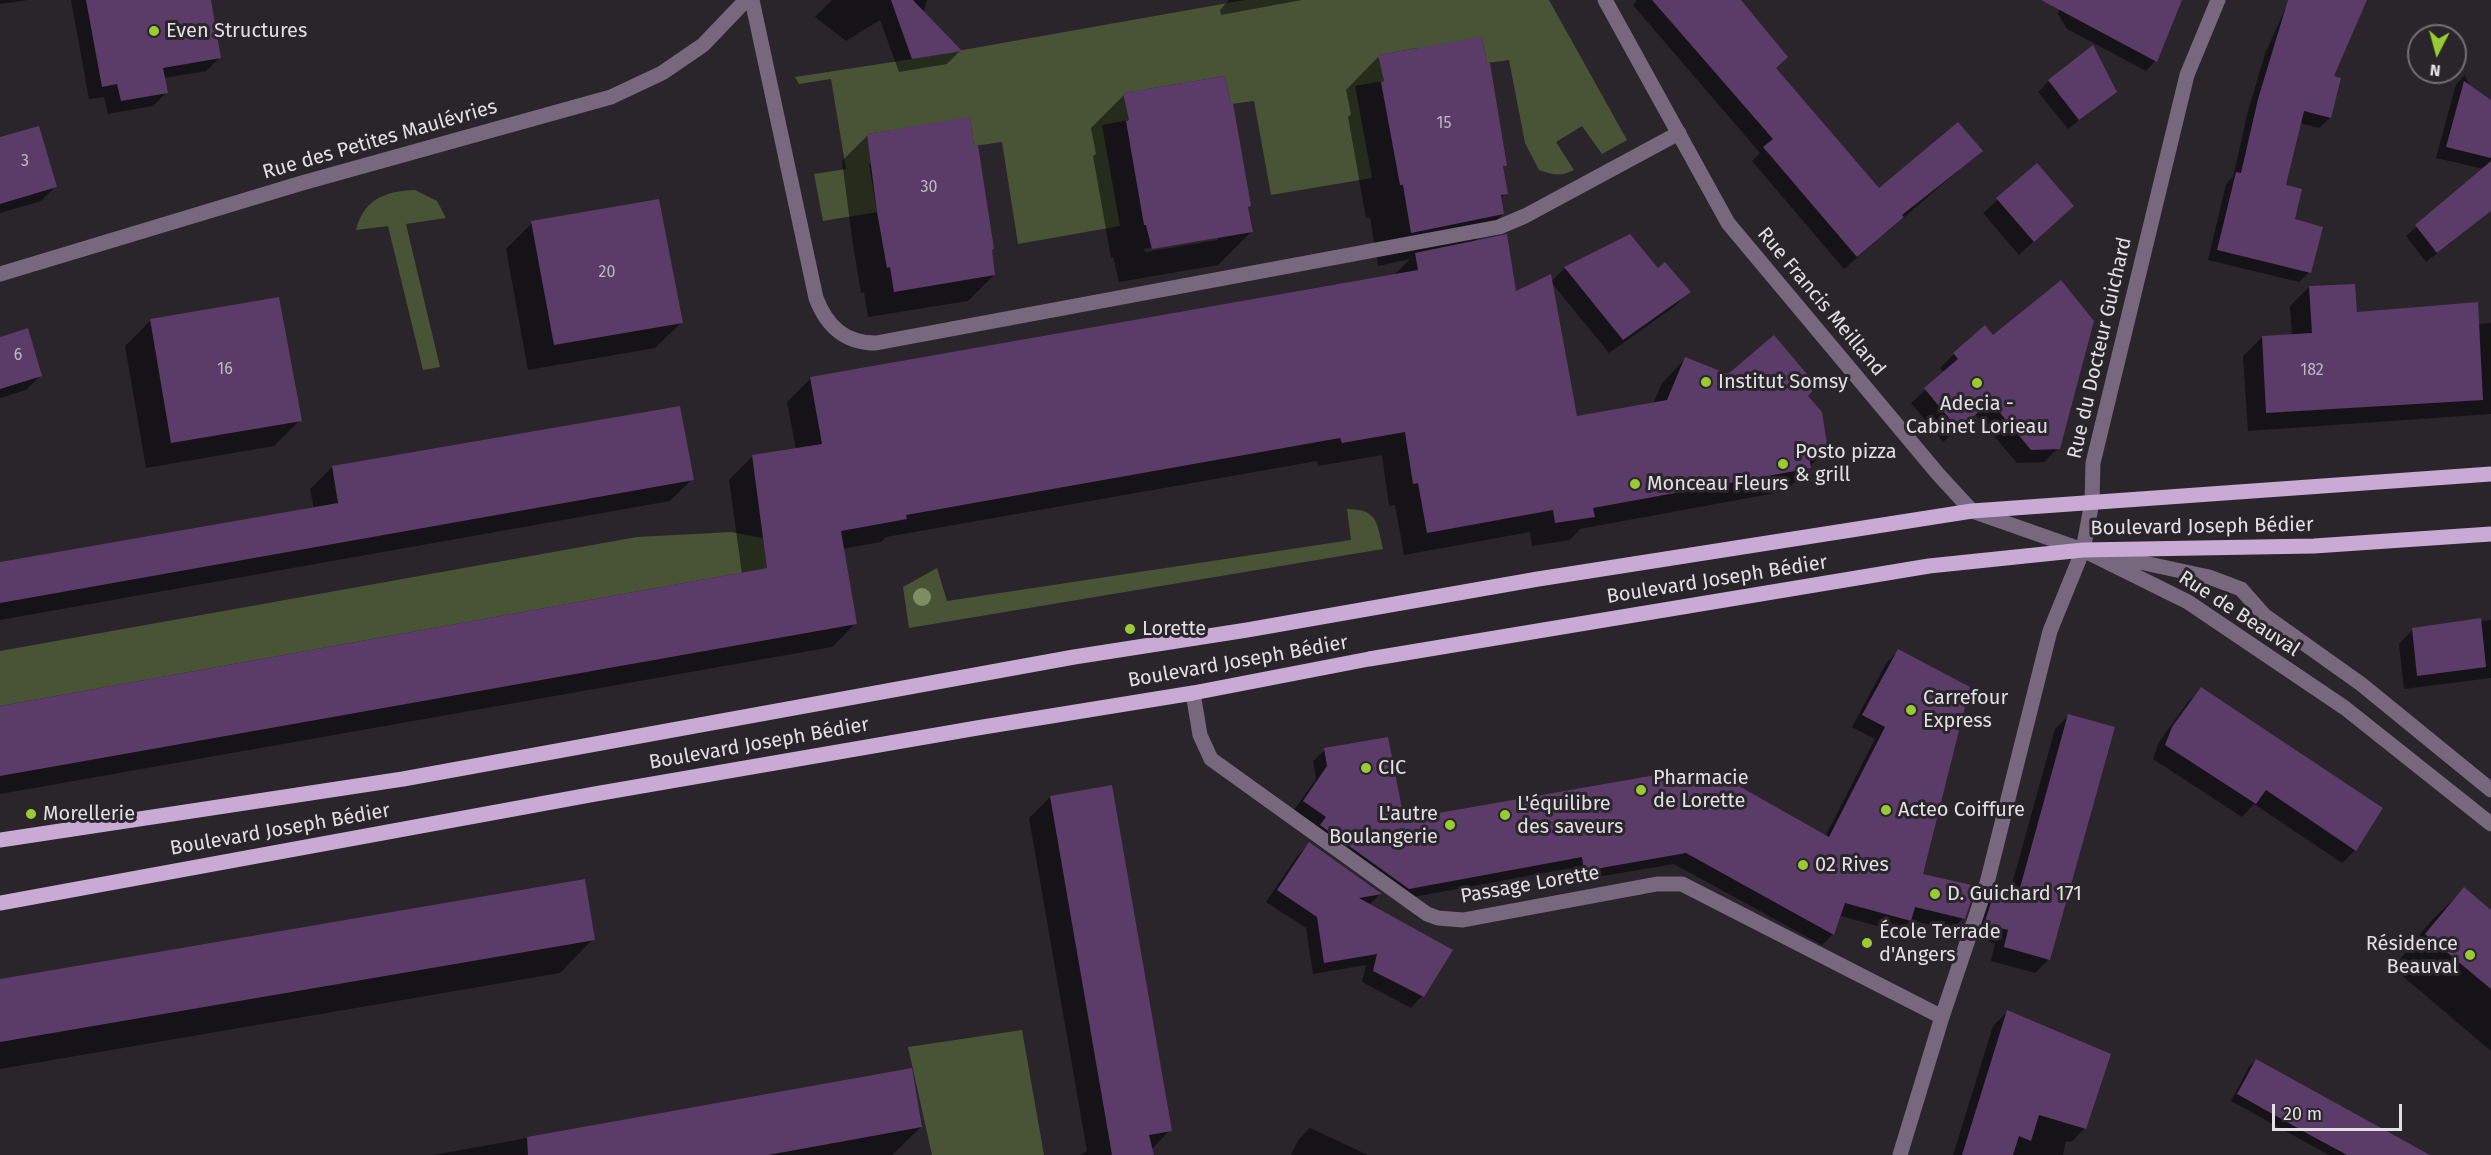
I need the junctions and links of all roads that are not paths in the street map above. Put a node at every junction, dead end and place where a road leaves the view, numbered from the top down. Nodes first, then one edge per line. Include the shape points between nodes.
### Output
1 (747, 0) edge
2 (752, 0) edge
3 (1605, 0) edge
4 (2218, 0) edge
5 (1679, 133) junction
6 (0, 274) edge
7 (2491, 474) edge
8 (2092, 502) junction
9 (1972, 511) junction
10 (2491, 534) edge
11 (2083, 550) junction
12 (1192, 693) junction
13 (2491, 790) edge
14 (2491, 824) edge
15 (0, 840) edge
16 (0, 903) edge
17 (1942, 1017) junction
18 (1900, 1155) edge

1 - 6 street, Rue des Petites Maulévries via 703,45 682,60 611,97 302,183
2 - 5 street via 816,298 821,313 836,331 864,343 1498,227
3 - 5 street, Rue Francis Meilland
4 - 8 street, Rue du Docteur Guichard via 2187,75 2093,463
5 - 9 street, Rue Francis Meilland via 1728,224
7 - 8 main road, Boulevard Joseph Bédier
8 - 9 main road, Boulevard Joseph Bédier
8 - 11 street, Rue du Docteur Guichard
9 - 11 street, Rue Francis Meilland
9 - 15 main road, Boulevard Joseph Bédier via 1526,580 1074,657 403,779
10 - 11 main road, Boulevard Joseph Bédier via 2313,546
11 - 12 main road, Boulevard Joseph Bédier via 1919,568 1369,659
11 - 13 street, Rue de Beauval via 2209,577 2241,589 2264,615 2361,684
11 - 14 street, Rue de Beauval via 2188,602 2345,708
11 - 17 street, Rue du Docteur Guichard via 2050,631 1987,883
12 - 16 main road, Boulevard Joseph Bédier via 595,794
12 - 17 street, Passage Lorette via 1200,735 1211,759 1427,914 1462,920 1657,884 1682,884
17 - 18 street, Rue du Docteur Guichard

